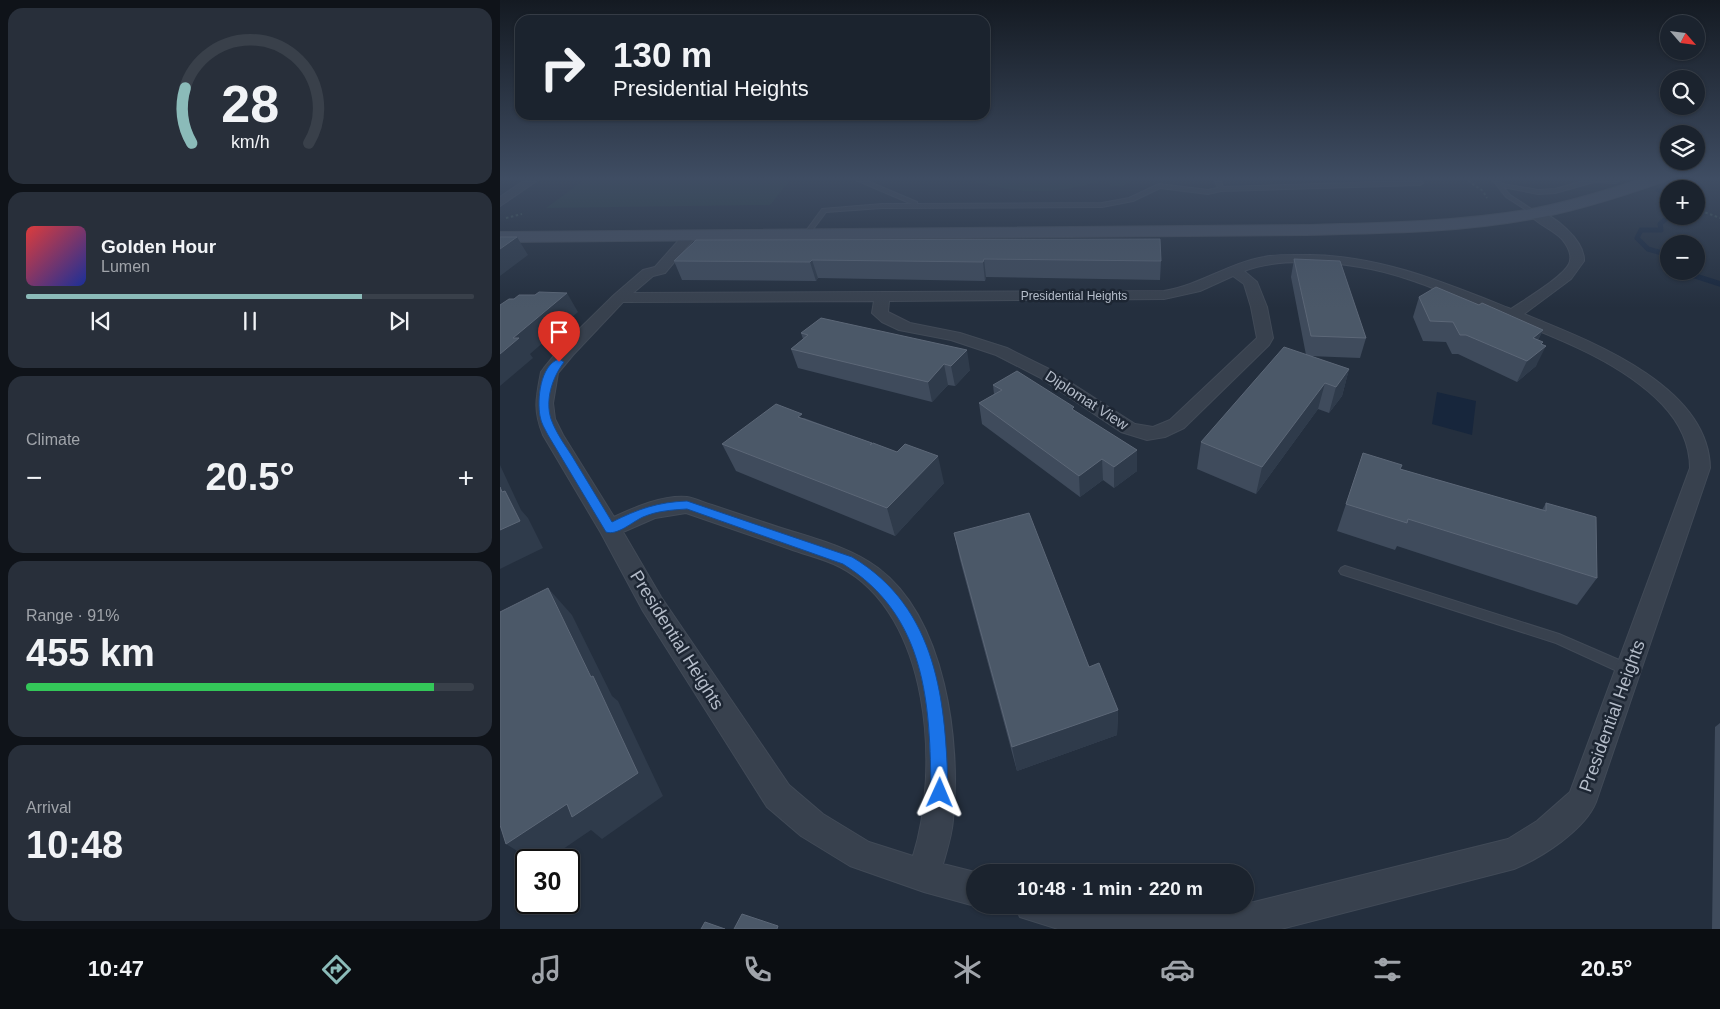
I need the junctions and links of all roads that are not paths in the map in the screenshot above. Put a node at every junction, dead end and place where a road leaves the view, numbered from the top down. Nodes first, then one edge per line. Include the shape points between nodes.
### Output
1 (815, 221) edge
2 (1480, 221) edge
3 (1546, 221) edge
4 (500, 223) edge
5 (809, 230) junction
6 (691, 235) junction
7 (673, 236) junction
8 (500, 238) edge
9 (1233, 270) junction
10 (648, 273) junction
11 (882, 297) junction
12 (619, 298) junction
13 (1512, 315) junction
14 (610, 529) junction
15 (1345, 571) dead end
16 (1628, 670) junction
17 (924, 876) junction
18 (966, 888) edge
19 (1065, 914) edge

1 - 5 lane
2 - 5 main road via 1354,228
3 - 13 street via 1571,242 1578,254 1576,265
4 - 5 main road
5 - 6 main road
6 - 7 main road
6 - 10 street, Presidential Heights via 660,270
7 - 8 main road
7 - 10 street, Presidential Heights via 643,271
9 - 11 street, Presidential Heights via 1192,290 1164,295
9 - 11 street, Diplomat View via 1250,282 1259,307 1264,338 1261,345 1177,424 1162,432 1145,435 1128,428 1027,362 969,339 901,326 887,320 880,313
9 - 13 street, Presidential Heights via 1267,260 1361,263 1429,281
10 - 12 street, Presidential Heights
11 - 12 street, Presidential Heights
12 - 14 street, Presidential Heights via 550,372 544,403 553,435
13 - 16 street, Presidential Heights via 1622,365 1668,401 1687,424 1699,449 1700,468
14 - 17 street, Presidential Heights via 652,604 778,796 812,826 861,854
14 - 17 street via 663,506 687,505 848,560 886,590 908,620 931,680 940,779 938,822
15 - 16 lane via 1559,640
16 - 19 street, Presidential Heights via 1581,802 1548,832 1514,854 1254,919 1160,924
17 - 18 street, Presidential Heights

